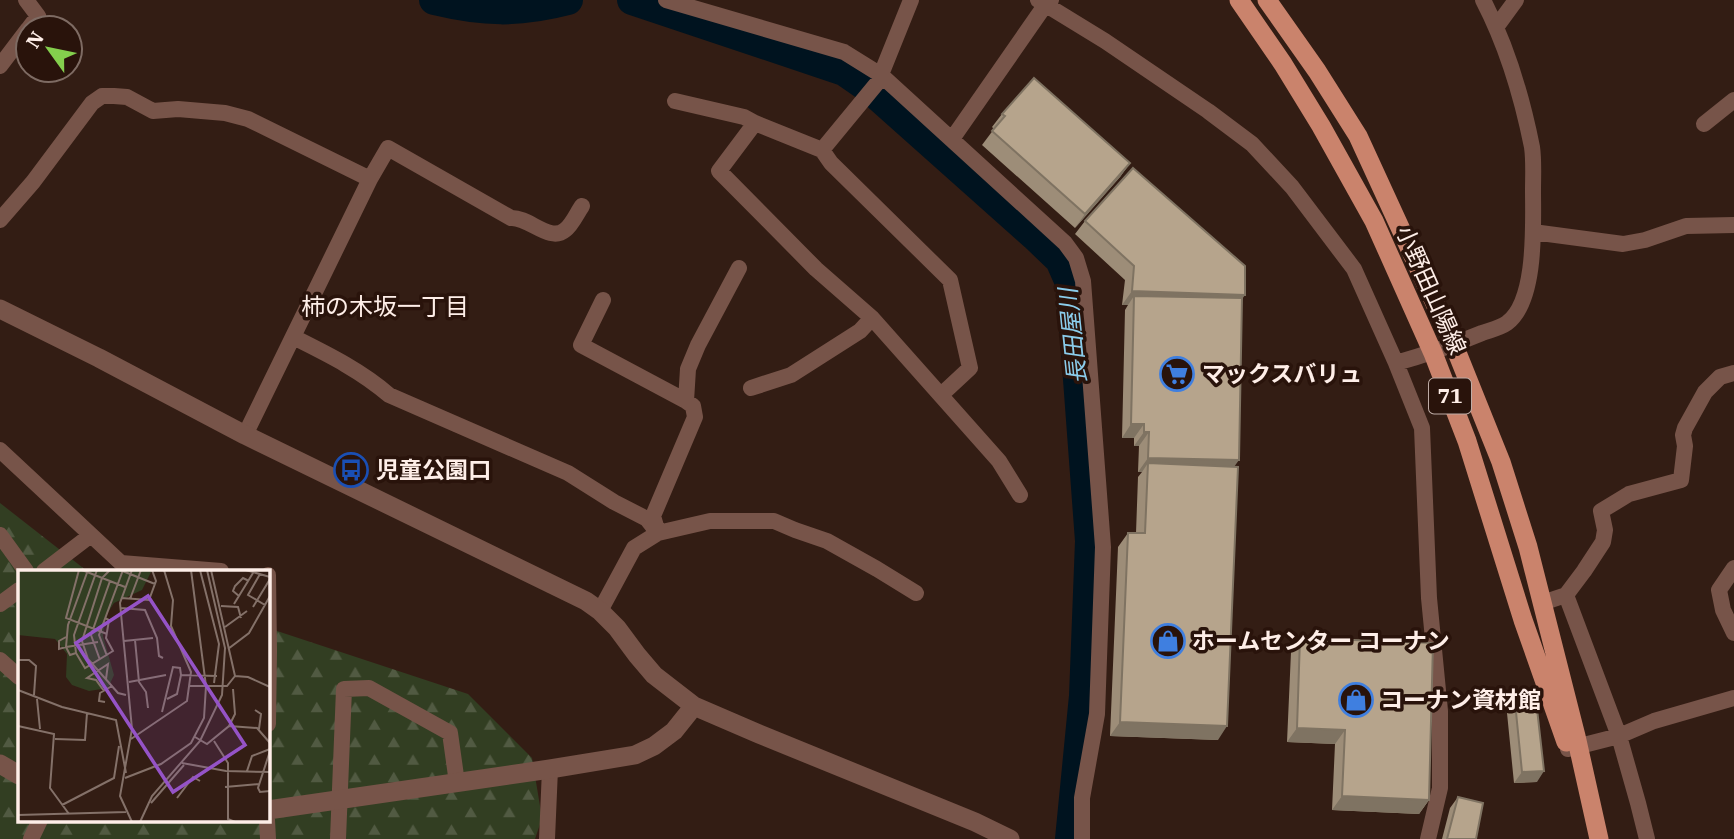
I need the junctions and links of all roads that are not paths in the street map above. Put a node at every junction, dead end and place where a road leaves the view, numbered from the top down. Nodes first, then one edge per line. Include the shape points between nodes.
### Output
1 (666, 0) edge
2 (911, 0) edge
3 (1239, 0) edge
4 (1267, 0) edge
5 (1483, 0) edge
6 (1516, 0) edge
7 (1045, 1) edge
8 (1497, 26) junction
9 (14, 47) edge
10 (0, 66) edge
11 (880, 79) junction
12 (1734, 100) edge
13 (675, 101) dead end
14 (755, 123) junction
15 (1704, 124) dead end
16 (952, 139) junction
17 (822, 150) junction
18 (370, 179) junction
19 (582, 206) dead end
20 (0, 220) edge
21 (1734, 225) edge
22 (1533, 232) junction
23 (739, 268) dead end
24 (603, 300) dead end
25 (0, 309) edge
26 (872, 318) junction
27 (293, 337) junction
28 (1454, 345) junction
29 (1433, 353) junction
30 (1396, 363) junction
31 (1734, 373) edge
32 (751, 388) dead end
33 (941, 395) junction
34 (686, 401) junction
35 (245, 435) junction
36 (0, 450) edge
37 (1020, 495) dead end
38 (658, 533) junction
39 (0, 535) edge
40 (91, 535) junction
41 (1734, 568) edge
42 (25, 570) edge
43 (45, 570) edge
44 (208, 570) edge
45 (18, 591) edge
46 (916, 593) dead end
47 (1566, 595) junction
48 (1542, 603) junction
49 (0, 604) edge
50 (600, 611) junction
51 (1734, 633) edge
52 (0, 660) edge
53 (18, 676) edge
54 (1734, 698) edge
55 (694, 706) junction
56 (1619, 736) junction
57 (1573, 747) junction
58 (0, 764) edge
59 (550, 769) junction
60 (18, 774) edge
61 (457, 783) junction
62 (338, 800) junction
63 (270, 810) edge
64 (39, 822) edge
65 (1596, 831) edge
66 (31, 839) edge
67 (338, 839) edge
68 (547, 839) edge
69 (1010, 839) edge
70 (1082, 839) edge
71 (1428, 839) edge
72 (1647, 839) edge

1 - 11 street via 845,52
2 - 11 street
3 - 29 main road, 小野田山陽線 / 71 via 1321,126 1374,221
4 - 28 main road, 小野田山陽線 / 71 via 1358,135
5 - 8 street
6 - 8 street
7 - 16 street
7 - 30 street via 1252,144 1292,187 1354,269
8 - 22 street via 1532,151
9 - 10 street
11 - 16 street
11 - 17 street
12 - 15 street
13 - 14 street
14 - 17 street
14 - 26 street via 719,171
16 - 70 street via 1065,243 1076,258 1083,281 1103,547 1097,714 1082,798
17 - 33 street via 950,280 970,368
18 - 19 street via 388,148 511,218 550,234 566,230
18 - 20 street via 248,119 205,110 153,111 127,97 102,96
18 - 27 street
21 - 22 street via 1686,226 1623,244
22 - 28 street via 1529,276 1516,314 1506,324
23 - 34 street via 688,369
24 - 34 street via 581,345
25 - 35 street
26 - 32 street via 860,331 791,375
26 - 33 street
27 - 35 street
27 - 38 street via 342,361 389,395 568,473 647,519
28 - 29 street
28 - 48 main road, 小野田山陽線 / 71 via 1502,462
29 - 30 street
29 - 57 main road, 小野田山陽線 / 71 via 1467,441 1523,620
30 - 71 street via 1422,428 1429,598 1440,711 1440,788
31 - 47 street via 1720,377 1706,392 1685,428 1681,480 1629,494 1601,511 1603,542
33 - 37 street via 999,461
34 - 38 street via 693,406 695,418 653,516
35 - 50 street
36 - 40 street
38 - 46 street via 710,521 774,520 827,541
38 - 50 street via 634,548
39 - 42 street
40 - 43 street
40 - 44 street via 121,563
41 - 51 street via 1719,590
45 - 49 street
47 - 48 street
47 - 56 street
48 - 57 main road, 小野田山陽線 / 71
50 - 55 street via 654,675
52 - 53 street
54 - 56 street via 1654,720
55 - 59 street via 674,731 635,755
55 - 69 street
56 - 57 street
56 - 72 street
57 - 65 main road, 小野田山陽線 / 71
58 - 60 street
59 - 61 street
59 - 68 street
61 - 62 street
61 - 62 street via 450,733 369,688 344,689
62 - 63 street
62 - 67 street
64 - 66 street

